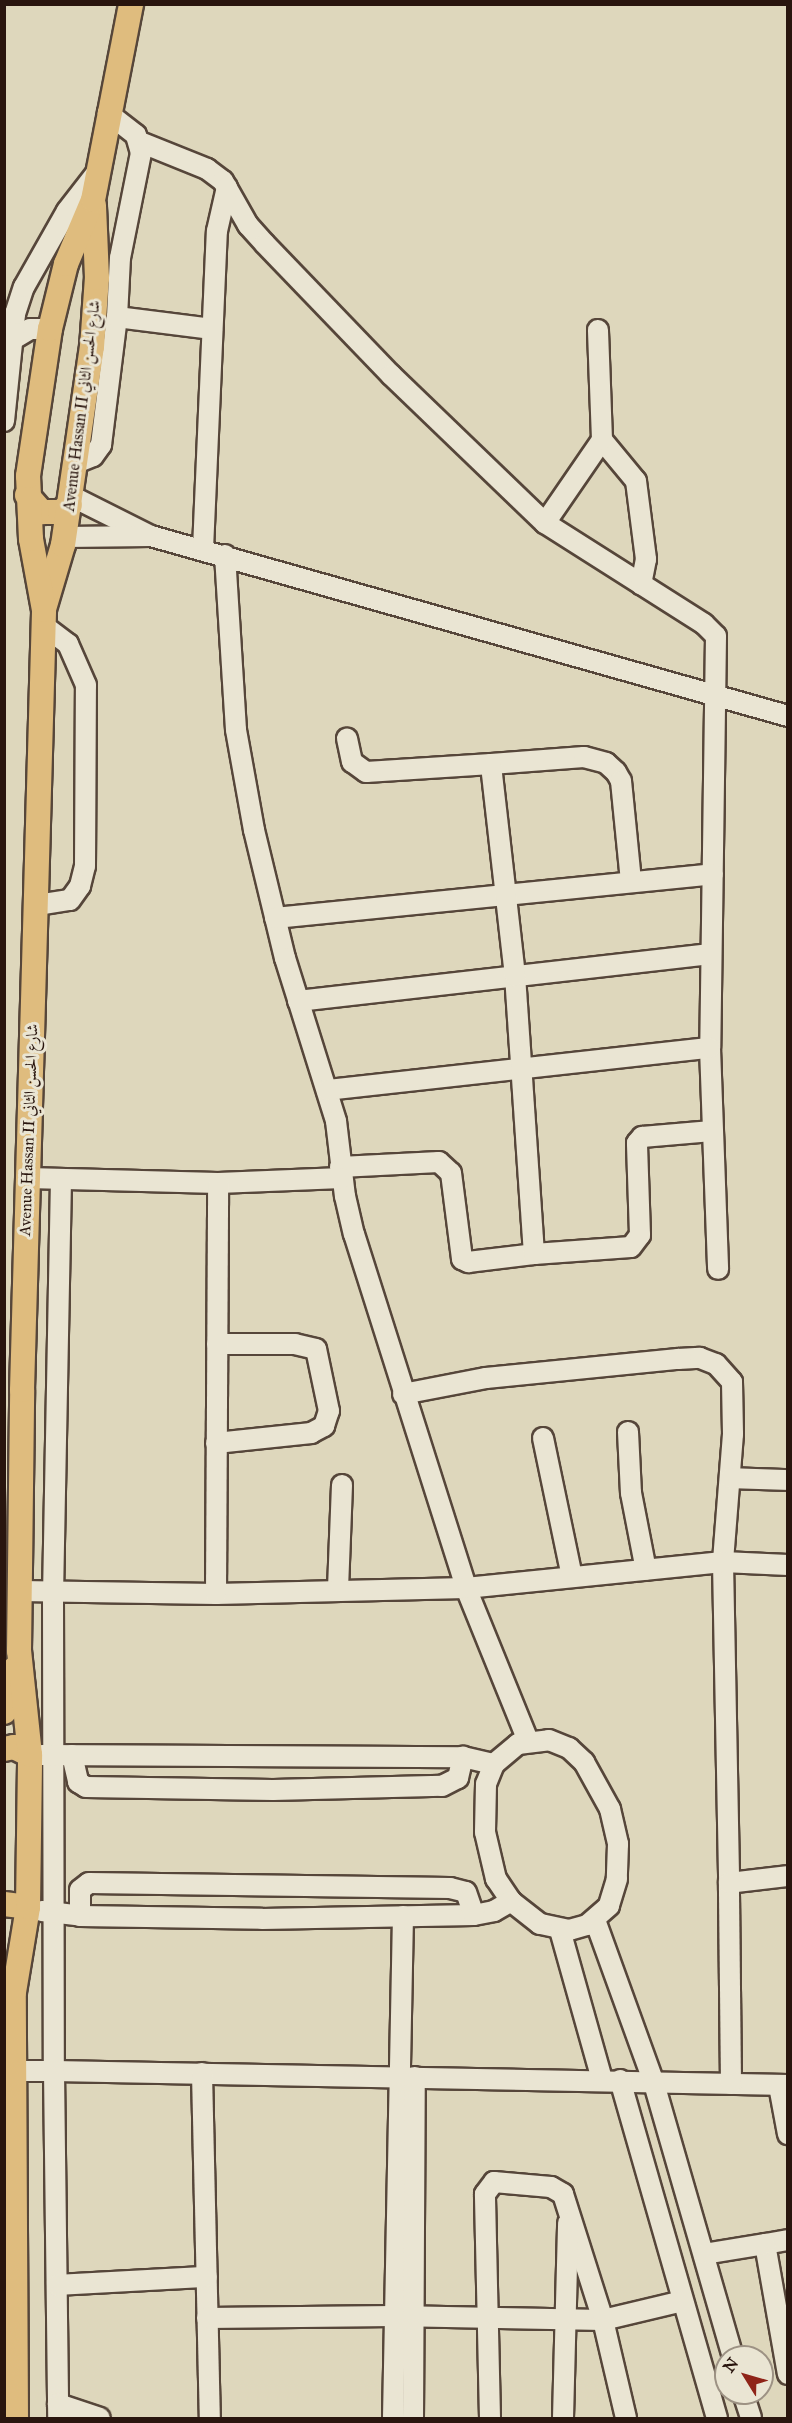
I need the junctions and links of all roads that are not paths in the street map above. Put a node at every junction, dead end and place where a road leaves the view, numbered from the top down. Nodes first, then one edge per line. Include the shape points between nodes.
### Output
1 (131, 4) edge
2 (108, 113) junction
3 (140, 142) junction
4 (98, 171) junction
5 (227, 187) junction
6 (93, 200) junction
7 (106, 316) junction
8 (52, 318) junction
9 (212, 329) junction
10 (598, 330) dead end
11 (12, 340) junction
12 (4, 421) edge
13 (602, 440) junction
14 (27, 495) junction
15 (70, 500) junction
16 (545, 523) junction
17 (151, 536) junction
18 (65, 537) junction
19 (203, 549) junction
20 (225, 555) junction
21 (641, 585) junction
22 (44, 617) junction
23 (717, 697) junction
24 (788, 716) edge
25 (347, 739) dead end
26 (491, 764) junction
27 (713, 874) junction
28 (631, 881) junction
29 (507, 892) junction
30 (37, 905) junction
31 (275, 918) junction
32 (711, 954) junction
33 (515, 976) junction
34 (298, 1001) junction
35 (710, 1048) junction
36 (522, 1067) junction
37 (327, 1090) junction
38 (712, 1131) junction
39 (341, 1173) junction
40 (28, 1178) junction
41 (61, 1179) junction
42 (218, 1183) junction
43 (534, 1254) junction
44 (717, 1269) dead end
45 (217, 1344) junction
46 (403, 1394) junction
47 (628, 1432) dead end
48 (543, 1438) dead end
49 (216, 1443) junction
50 (730, 1478) junction
51 (788, 1480) edge
52 (342, 1485) dead end
53 (723, 1562) junction
54 (788, 1565) edge
55 (646, 1570) junction
56 (572, 1577) junction
57 (466, 1588) junction
58 (338, 1589) junction
59 (20, 1591) junction
60 (53, 1594) junction
61 (216, 1594) junction
62 (19, 1651) junction
63 (4, 1712) edge
64 (528, 1741) junction
65 (4, 1749) edge
66 (30, 1755) junction
67 (63, 1755) junction
68 (463, 1757) junction
69 (273, 1759) junction
70 (494, 1764) junction
71 (273, 1790) junction
72 (788, 1876) edge
73 (729, 1882) junction
74 (262, 1887) junction
75 (511, 1901) junction
76 (16, 1906) edge
77 (54, 1913) junction
78 (474, 1915) junction
79 (80, 1916) junction
80 (403, 1916) junction
81 (262, 1919) junction
82 (595, 1920) junction
83 (560, 1930) junction
84 (4, 1963) edge
85 (14, 1992) junction
86 (14, 2071) junction
87 (54, 2071) junction
88 (202, 2073) junction
89 (406, 2077) junction
90 (611, 2079) junction
91 (653, 2080) junction
92 (731, 2084) junction
93 (783, 2086) edge
94 (788, 2134) edge
95 (569, 2212) junction
96 (788, 2240) edge
97 (765, 2244) junction
98 (704, 2254) junction
99 (207, 2277) junction
100 (57, 2285) junction
101 (683, 2301) junction
102 (404, 2316) junction
103 (207, 2318) junction
104 (486, 2318) junction
105 (563, 2319) junction
106 (603, 2320) junction
107 (730, 2345) edge
108 (10, 2360) edge
109 (788, 2374) edge
110 (58, 2411) edge
111 (16, 2418) edge
112 (100, 2418) edge
113 (210, 2418) edge
114 (393, 2418) edge
115 (413, 2418) edge
116 (490, 2418) edge
117 (563, 2418) edge
118 (626, 2418) edge
119 (717, 2418) edge

1 - 2 main road, Avenue Hassan II شارع الحسن الثاني
2 - 3 street
2 - 4 main road, Avenue Hassan II شارع الحسن الثاني
3 - 5 street via 207,169
3 - 7 street
4 - 6 main road, Avenue Hassan II شارع الحسن الثاني
4 - 11 street via 67,211 24,287
5 - 9 street via 217,231
5 - 16 street via 248,225 265,244 391,375
6 - 7 main road, Avenue Hassan II شارع الحسن الثاني
6 - 8 main road, Avenue Hassan II شارع الحسن الثاني via 66,264
7 - 8 main road via 79,301 66,300
7 - 9 street
7 - 15 main road, Avenue Hassan II شارع الحسن الثاني
8 - 11 street
8 - 14 main road, Avenue Hassan II شارع الحسن الثاني
9 - 19 street
10 - 13 street
11 - 12 street
13 - 16 street
13 - 21 street via 636,481 646,559
14 - 15 main road via 42,512 54,514
14 - 22 main road, Avenue Hassan II شارع الحسن الثاني
15 - 17 street
15 - 18 main road, Avenue Hassan II شارع الحسن الثاني
16 - 21 street
17 - 18 street
17 - 19 street
18 - 22 main road, Avenue Hassan II شارع الحسن الثاني
19 - 20 street
20 - 23 street
20 - 31 street via 236,730
21 - 23 street via 704,624 716,636
22 - 30 main road, Avenue Hassan II شارع الحسن الثاني
22 - 30 street via 68,644 86,685 85,866 80,886 70,900
23 - 24 street
23 - 27 street
25 - 26 street via 352,762 366,772
26 - 28 street via 584,757 616,772 621,781
26 - 29 street
27 - 28 street
27 - 32 street
28 - 29 street
29 - 31 street
29 - 33 street
30 - 40 main road, Avenue Hassan II شارع الحسن الثاني
31 - 34 street
32 - 33 street
32 - 35 street
33 - 34 street
33 - 36 street
34 - 37 street
35 - 36 street
35 - 38 street
36 - 37 street
36 - 43 street
37 - 39 street via 339,1133
38 - 43 street via 642,1137 638,1143 640,1235 631,1247
38 - 44 street
39 - 42 street
39 - 43 street via 439,1162 451,1173 462,1259 468,1262
39 - 46 street via 359,1253
40 - 41 street
40 - 59 main road, Avenue Hassan II شارع الحسن الثاني
41 - 42 street
41 - 60 street
42 - 45 street
45 - 49 street
45 - 49 street via 295,1344 316,1349 329,1411 324,1426 311,1433
46 - 50 street via 486,1378 700,1358 716,1364 732,1382
46 - 57 street
47 - 55 street via 632,1493
48 - 56 street
49 - 61 street
50 - 51 street
50 - 53 street
52 - 58 street
53 - 54 street
53 - 55 street
53 - 73 street
55 - 56 street
56 - 57 street
57 - 58 street
57 - 64 street
58 - 61 street
59 - 60 street
59 - 62 main road, Avenue Hassan II شارع الحسن الثاني
60 - 61 street
60 - 67 street
62 - 63 main road, Avenue Hassan II شارع الحسن الثاني
62 - 66 main road, Avenue Hassan II شارع الحسن الثاني
64 - 70 street via 508,1749
64 - 82 street via 559,1743 577,1755 610,1809 618,1844 618,1871 609,1906
65 - 66 main road via 14,1747
66 - 67 street
66 - 76 main road, Avenue Hassan II شارع الحسن الثاني
67 - 69 street
67 - 71 street via 78,1782 86,1787
67 - 77 street
68 - 69 street
68 - 70 street
68 - 71 street via 458,1778 442,1786
69 - 71 street
70 - 75 street via 486,1784 485,1832 496,1879
72 - 73 street
73 - 92 street
74 - 78 street via 460,1889 471,1898
74 - 79 street via 89,1883 80,1890
74 - 81 street
75 - 78 street via 494,1911
75 - 83 street via 529,1918
76 - 77 street
76 - 85 main road, Avenue Hassan II شارع الحسن الثاني
77 - 79 street
77 - 87 street
78 - 80 street
79 - 81 street
80 - 81 street
80 - 89 street
82 - 83 street via 578,1929
82 - 91 street
83 - 90 street
84 - 85 main road, Avenue Hassan II شارع الحسن الثاني
85 - 86 main road, Avenue Hassan II شارع الحسن الثاني
86 - 87 street
86 - 108 main road, Avenue Hassan II شارع الحسن الثاني
87 - 88 street
87 - 100 street
88 - 89 street
88 - 99 street
89 - 90 street
89 - 102 street
90 - 91 street
90 - 101 street
91 - 92 street
91 - 98 street
92 - 93 street
93 - 94 street
95 - 104 street via 563,2194 552,2187 494,2182 485,2194
95 - 105 street
95 - 106 street
96 - 97 street
97 - 98 street
97 - 109 street
98 - 107 street
99 - 100 street
99 - 103 street
100 - 110 street
101 - 106 street
101 - 119 street
102 - 103 street
102 - 104 street
102 - 114 street
102 - 115 street
103 - 113 street
104 - 105 street
104 - 116 street
105 - 106 street
105 - 117 street
106 - 118 street
108 - 111 main road, Avenue Hassan II شارع الحسن الثاني
110 - 112 street

